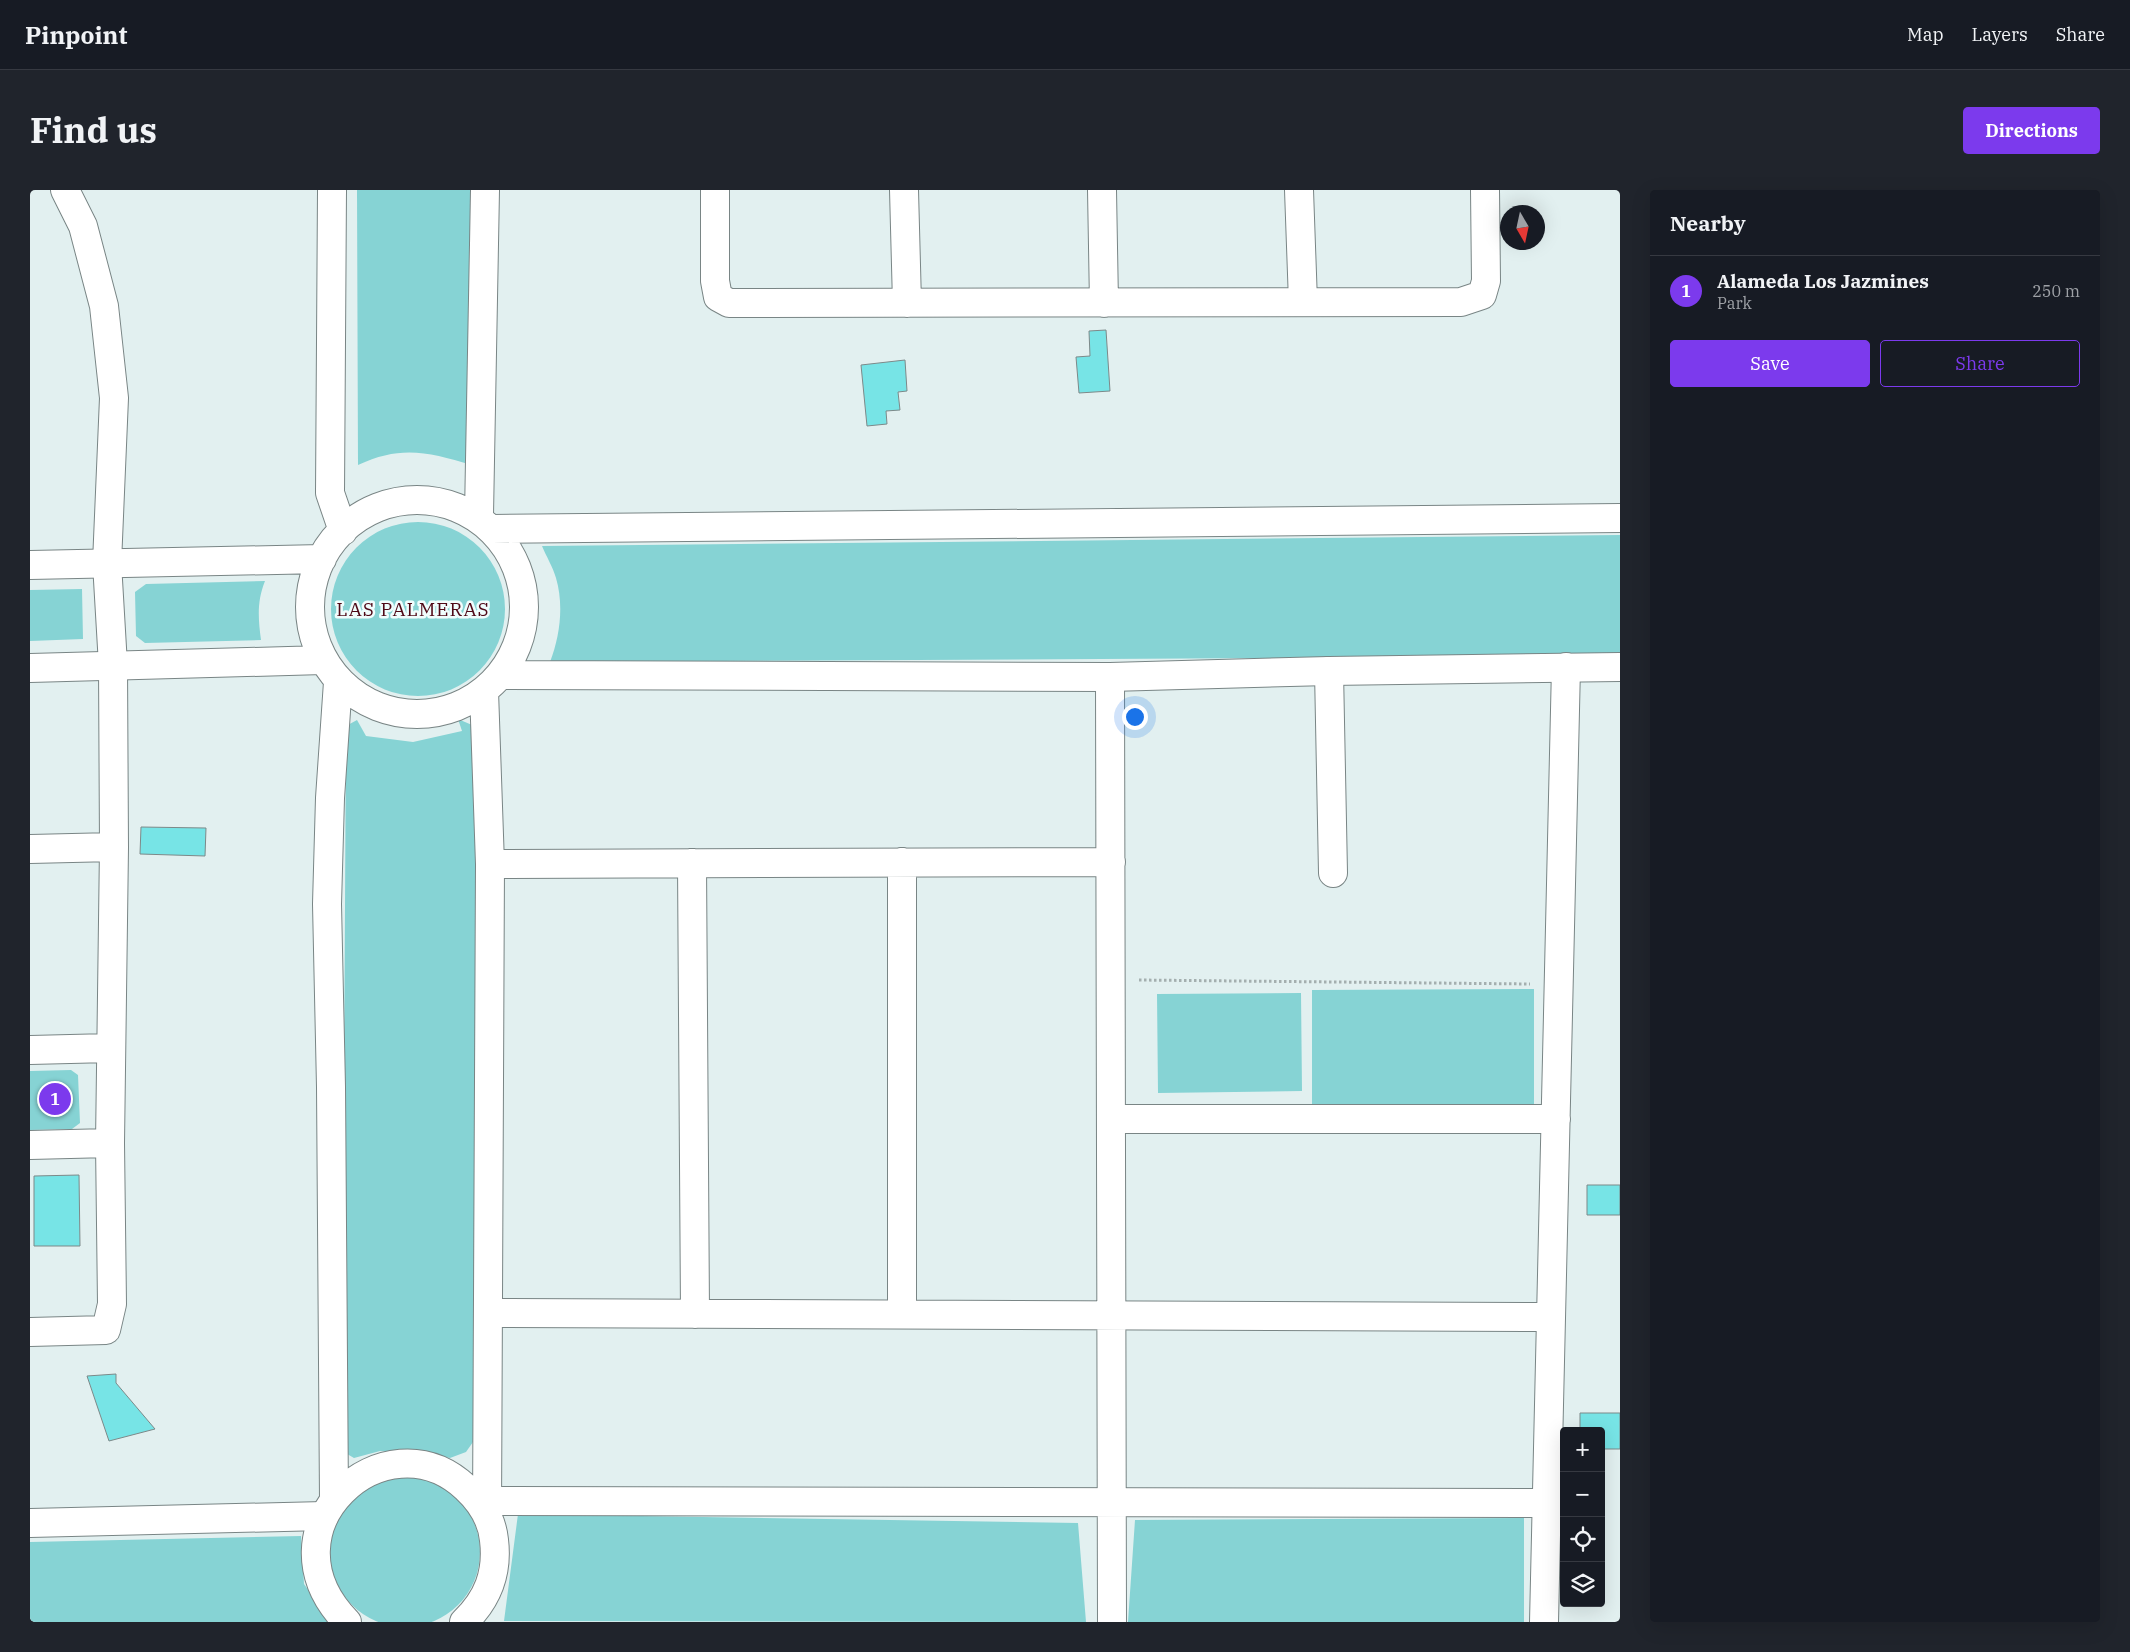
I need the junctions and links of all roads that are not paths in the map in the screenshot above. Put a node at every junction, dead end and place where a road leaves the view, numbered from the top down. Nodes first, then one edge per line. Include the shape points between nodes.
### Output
1 (65, 190) edge
2 (332, 190) edge
3 (485, 190) edge
4 (715, 190) edge
5 (904, 190) edge
6 (1102, 190) edge
7 (1299, 190) edge
8 (1485, 190) edge
9 (1303, 302) junction
10 (907, 303) junction
11 (1104, 303) junction
12 (1620, 518) edge
13 (486, 522) junction
14 (343, 531) junction
15 (322, 559) junction
16 (107, 563) junction
17 (30, 565) edge
18 (323, 660) junction
19 (114, 665) junction
20 (1566, 667) junction
21 (1620, 667) edge
22 (30, 668) edge
23 (1329, 671) junction
24 (1110, 677) junction
25 (338, 682) junction
26 (493, 683) junction
27 (114, 846) junction
28 (30, 849) edge
29 (902, 862) junction
30 (1111, 862) junction
31 (692, 863) junction
32 (490, 864) junction
33 (1334, 873) dead end
34 (110, 1048) junction
35 (30, 1050) edge
36 (1111, 1119) junction
37 (1556, 1119) junction
38 (110, 1144) junction
39 (30, 1145) edge
40 (488, 1313) junction
41 (695, 1314) junction
42 (902, 1314) junction
43 (1112, 1314) junction
44 (1552, 1317) junction
45 (30, 1332) edge
46 (1112, 1502) junction
47 (1547, 1503) junction
48 (487, 1507) junction
49 (329, 1508) junction
50 (30, 1523) edge
51 (347, 1622) edge
52 (464, 1622) edge
53 (1112, 1622) edge
54 (1544, 1622) edge

1 - 16 street via 83,226 104,306 114,398
2 - 14 street via 330,493
3 - 13 street
4 - 10 street via 715,281 718,296 729,303
5 - 10 street
6 - 11 street
7 - 9 street
8 - 9 street via 1486,281 1482,295 1462,302
9 - 11 street
10 - 11 street
12 - 13 street
13 - 14 street via 450,505 416,500 382,506 352,522
13 - 26 street via 506,545 521,575 526,609 520,643
14 - 15 street via 328,546
15 - 16 street
15 - 18 street via 312,580 309,616
16 - 17 street
16 - 19 street
18 - 19 street
18 - 25 street
19 - 22 street
19 - 27 street
20 - 21 street
20 - 23 street
20 - 37 street
23 - 24 street
23 - 33 street
24 - 26 street
24 - 30 street
25 - 26 street via 368,704 403,715 440,713 474,699
25 - 49 street via 327,904 331,1087
26 - 32 street
27 - 28 street
27 - 34 street
29 - 30 street
29 - 31 street
29 - 42 street
30 - 36 street
31 - 32 street
31 - 41 street
32 - 40 street
34 - 35 street
34 - 38 street
36 - 37 street
36 - 43 street
37 - 44 street
38 - 39 street
38 - 45 street via 112,1304 106,1330
40 - 41 street
40 - 48 street
41 - 42 street
42 - 43 street
43 - 44 street
43 - 46 street
44 - 47 street
46 - 47 street
46 - 48 street
46 - 53 street
47 - 54 street
48 - 49 street via 443,1472 402,1464 364,1474 348,1485
48 - 52 street via 494,1534 494,1574 487,1594
49 - 50 street
49 - 51 street via 317,1535 317,1574 324,1593

